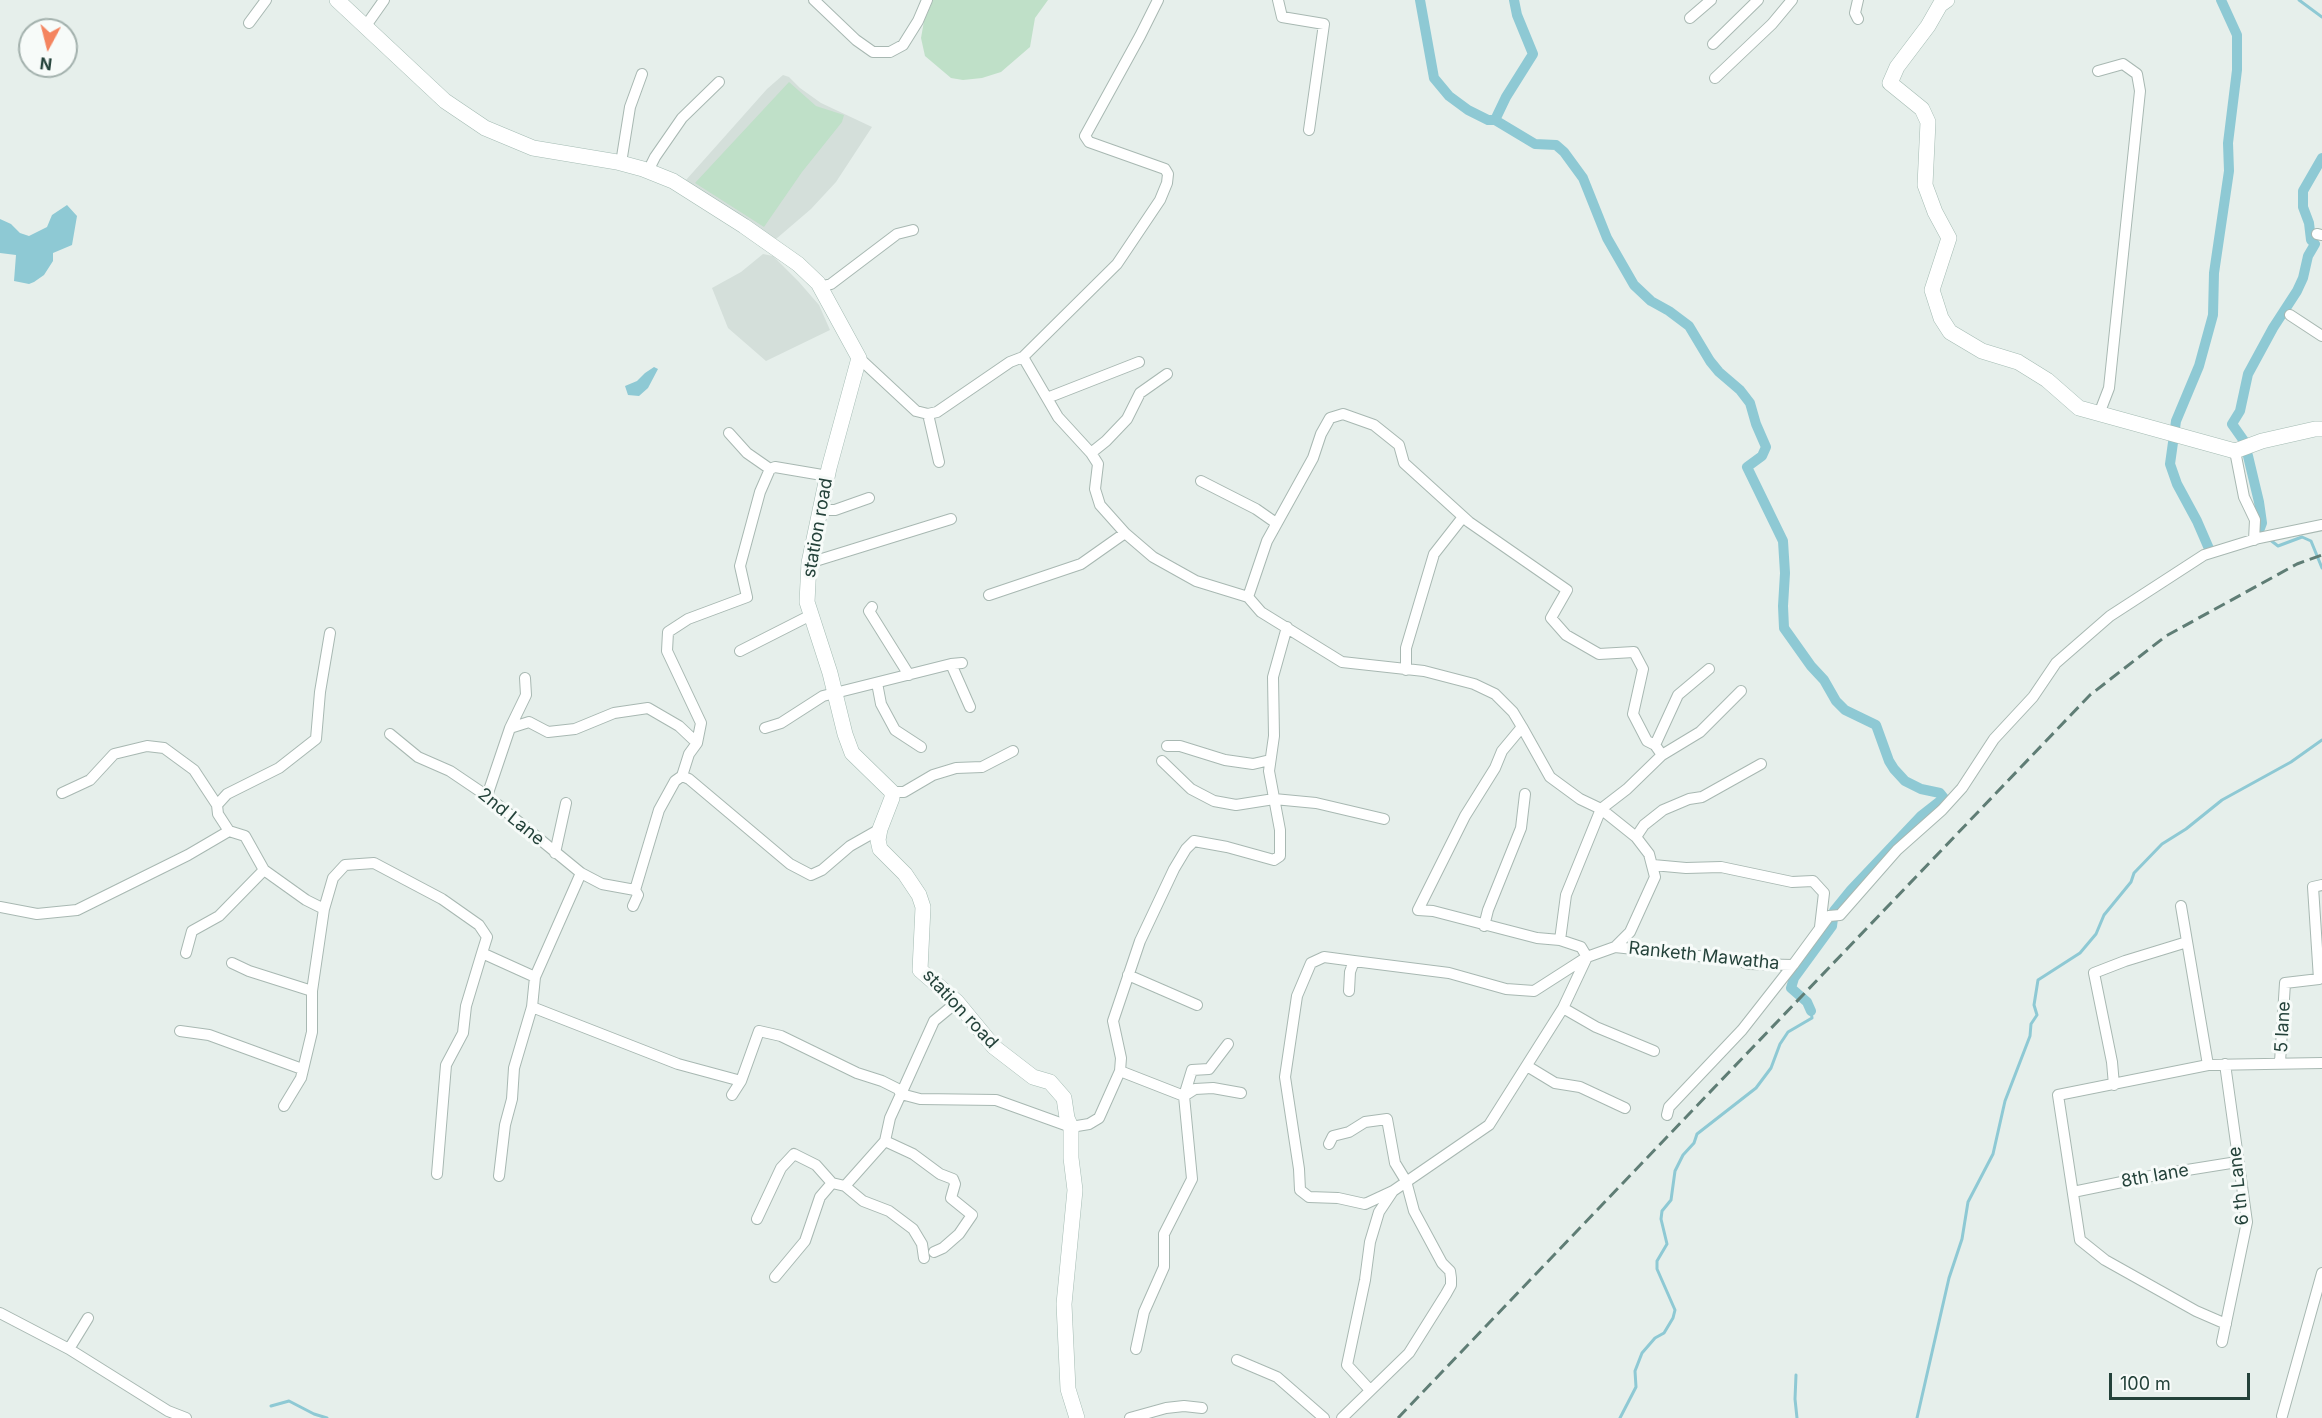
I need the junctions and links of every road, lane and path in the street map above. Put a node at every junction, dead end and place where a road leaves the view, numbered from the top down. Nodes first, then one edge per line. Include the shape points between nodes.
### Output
1 (266, 0) edge
2 (337, 0) edge
3 (384, 0) edge
4 (814, 0) edge
5 (927, 0) edge
6 (1158, 0) edge
7 (1278, 0) edge
8 (1711, 0) edge
9 (1758, 0) edge
10 (1792, 0) edge
11 (1858, 0) edge
12 (1947, 0) edge
13 (1690, 18) dead end
14 (1858, 20) dead end
15 (249, 23) dead end
16 (365, 27) junction
17 (1713, 44) dead end
18 (2098, 70) dead end
19 (642, 74) dead end
20 (1715, 78) dead end
21 (719, 82) dead end
22 (1309, 130) dead end
23 (621, 163) junction
24 (648, 171) junction
25 (913, 230) dead end
26 (820, 287) junction
27 (2290, 315) dead end
28 (2322, 336) edge
29 (1023, 357) junction
30 (859, 358) junction
31 (1139, 362) dead end
32 (1167, 374) dead end
33 (1047, 398) junction
34 (928, 414) junction
35 (2099, 414) junction
36 (2322, 429) edge
37 (729, 433) dead end
38 (2235, 451) junction
39 (1091, 453) junction
40 (939, 462) dead end
41 (770, 469) junction
42 (828, 476) junction
43 (1201, 481) dead end
44 (869, 498) dead end
45 (820, 510) junction
46 (951, 519) dead end
47 (1466, 520) junction
48 (1276, 523) junction
49 (2322, 525) edge
50 (1125, 533) junction
51 (2257, 539) junction
52 (809, 564) junction
53 (989, 595) dead end
54 (1248, 597) junction
55 (872, 607) dead end
56 (811, 615) junction
57 (1287, 627) junction
58 (330, 633) dead end
59 (740, 651) dead end
60 (1709, 669) dead end
61 (1406, 670) junction
62 (909, 675) junction
63 (525, 678) dead end
64 (877, 683) junction
65 (1741, 691) dead end
66 (835, 692) junction
67 (970, 707) dead end
68 (510, 728) junction
69 (765, 728) dead end
70 (1522, 728) junction
71 (390, 734) dead end
72 (697, 743) junction
73 (1655, 745) junction
74 (921, 747) dead end
75 (1167, 747) dead end
76 (1013, 751) dead end
77 (1662, 755) junction
78 (1270, 760) junction
79 (1162, 761) dead end
80 (1761, 764) dead end
81 (682, 776) junction
82 (892, 792) junction
83 (62, 793) dead end
84 (1525, 794) dead end
85 (487, 796) junction
86 (1274, 799) junction
87 (566, 803) dead end
88 (217, 805) junction
89 (1600, 808) junction
90 (1384, 819) dead end
91 (880, 829) junction
92 (229, 831) junction
93 (1636, 837) junction
94 (555, 853) junction
95 (1653, 865) junction
96 (264, 870) junction
97 (581, 873) junction
98 (2322, 885) edge
99 (635, 890) junction
100 (633, 906) dead end
101 (2181, 906) dead end
102 (0, 907) edge
103 (324, 909) junction
104 (1484, 926) junction
105 (1820, 928) junction
106 (1560, 940) junction
107 (2187, 942) junction
108 (1615, 947) junction
109 (186, 953) dead end
110 (482, 953) junction
111 (1587, 957) junction
112 (1354, 961) junction
113 (232, 963) dead end
114 (1794, 965) junction
115 (1128, 975) junction
116 (535, 977) junction
117 (312, 991) junction
118 (1349, 991) dead end
119 (957, 1002) junction
120 (1197, 1005) dead end
121 (532, 1007) junction
122 (1563, 1008) junction
123 (180, 1031) dead end
124 (1228, 1044) dead end
125 (1654, 1051) dead end
126 (2280, 1062) junction
127 (2322, 1063) edge
128 (2225, 1064) junction
129 (2208, 1065) junction
130 (1527, 1066) junction
131 (302, 1070) junction
132 (1120, 1071) junction
133 (741, 1081) junction
134 (2114, 1085) junction
135 (901, 1094) junction
136 (1241, 1094) dead end
137 (732, 1095) dead end
138 (1184, 1096) junction
139 (284, 1106) dead end
140 (1625, 1108) dead end
141 (1667, 1115) dead end
142 (1071, 1127) junction
143 (885, 1141) junction
144 (1329, 1144) dead end
145 (2237, 1162) junction
146 (437, 1174) dead end
147 (499, 1176) dead end
148 (1406, 1180) junction
149 (832, 1183) junction
150 (845, 1186) junction
151 (1393, 1191) junction
152 (2073, 1192) junction
153 (757, 1219) dead end
154 (2322, 1273) edge
155 (775, 1277) dead end
156 (0, 1313) edge
157 (88, 1318) dead end
158 (2226, 1324) junction
159 (2222, 1342) dead end
160 (69, 1349) junction
161 (1136, 1349) dead end
162 (1237, 1360) dead end
163 (1370, 1390) junction
164 (1202, 1408) dead end
165 (165, 1414) edge
166 (2282, 1416) dead end
167 (186, 1418) edge
168 (1077, 1418) edge
169 (1130, 1418) edge
170 (1324, 1418) edge
171 (1342, 1418) edge

1 - 15 street
2 - 16 street
3 - 16 street
4 - 5 street via 873,52 890,52 903,45
6 - 29 street via 1084,136 1089,142 1165,168 1167,183 1117,264
7 - 22 street via 1282,16 1324,24
8 - 13 street
9 - 17 street
10 - 20 street
11 - 14 street
12 - 35 street via 1897,67 1890,83 1922,109 1928,122 1925,185 1949,238 1932,290 1941,318 1950,332 1982,351 2018,362 2047,380 2079,408
16 - 23 street via 445,101 485,128 532,148
18 - 35 street via 2123,64 2137,74 2140,91 2109,388
19 - 23 street via 630,106
21 - 24 street via 682,118
23 - 24 street
24 - 26 street via 673,181 744,226 798,264
25 - 26 street via 897,234 831,284
26 - 30 street
27 - 28 street
29 - 33 street
29 - 34 street
30 - 34 street via 916,411
30 - 42 street, station road
31 - 33 street
32 - 39 street via 1140,393 1128,419
33 - 39 street via 1058,417
34 - 40 street
35 - 38 street
36 - 38 street via 2262,441
37 - 41 street via 747,453
38 - 51 street
39 - 50 street via 1098,464 1095,489 1100,505
41 - 42 street
41 - 72 street via 740,566 747,597 688,619 668,632 667,651 701,723
42 - 45 street, station road
43 - 48 street
44 - 45 street via 835,510
45 - 52 street, station road
46 - 52 street
47 - 48 street via 1404,463 1399,445 1374,425 1343,414 1330,418 1325,426 1313,458
47 - 61 street via 1434,554 1406,648
47 - 73 street via 1567,590 1551,618 1566,635 1599,654 1634,652 1643,669 1634,714 1647,741
48 - 54 street
49 - 51 street
50 - 53 street via 1081,564
50 - 54 street via 1153,557 1196,581
51 - 105 street via 2204,555 2110,616 2056,663 2033,697 1994,739 1962,788
52 - 56 street, station road via 807,602
54 - 57 street via 1261,612
55 - 62 street via 869,611
56 - 59 street
56 - 66 street, station road
57 - 61 street via 1342,662
57 - 78 street via 1273,677 1274,736
58 - 88 street via 316,739 279,768 227,794
60 - 73 street via 1678,695
61 - 70 street via 1474,684 1495,694
62 - 64 street
62 - 67 street via 956,664
63 - 68 street via 526,695
64 - 66 street
64 - 74 street via 881,704 895,730
65 - 77 street via 1700,732
66 - 69 street
66 - 82 street, station road via 852,753
68 - 72 street via 529,722 548,732 575,729 614,713 648,708 679,726
68 - 85 street
70 - 89 street via 1550,777
70 - 104 street via 1502,751 1418,910
71 - 85 street, 2nd Lane via 418,757 450,771
72 - 81 street
73 - 77 street
75 - 78 street via 1180,746 1253,764
76 - 82 street via 982,767 956,768 933,775 904,792
77 - 89 street via 1627,789
78 - 86 street
79 - 86 street via 1191,789 1214,801 1236,805
80 - 93 street via 1702,797 1663,810
81 - 91 street via 790,864 811,875
81 - 99 street via 659,810
82 - 91 street
83 - 88 street via 90,780 114,754 147,746 164,748 194,770
84 - 104 street via 1521,828
85 - 94 street, 2nd Lane
86 - 90 street via 1316,803
86 - 115 street via 1280,855 1274,860 1194,841 1174,869
87 - 94 street
88 - 92 street
89 - 93 street
89 - 106 street via 1566,896
91 - 119 street, station road via 880,849 905,874 923,907 920,970
92 - 96 street via 245,836
92 - 102 street via 77,910 37,914
93 - 95 street
94 - 97 street, 2nd Lane
95 - 105 street via 1720,867 1792,882 1813,881 1824,893
95 - 108 street via 1655,877 1630,932
96 - 103 street
96 - 109 street via 219,916 192,931
97 - 99 street, 2nd Lane via 602,884
97 - 116 street
98 - 126 street, 5 lane via 2313,886 2319,980 2285,983
99 - 100 street via 638,896
101 - 107 street
103 - 110 street via 333,878 345,864 374,863 442,899 479,925 487,937
103 - 117 street
104 - 106 street
105 - 114 street
106 - 111 street via 1581,947
107 - 129 street
107 - 134 street via 2094,973
108 - 111 street
108 - 114 street, Ranketh Mawatha via 1749,964
110 - 116 street
110 - 146 street via 466,1006 464,1033 446,1065
111 - 112 street via 1534,991 1506,989 1449,973
111 - 122 street
112 - 118 street
112 - 151 street via 1324,957 1311,963 1297,996 1285,1077 1300,1190 1309,1197 1365,1204
113 - 117 street
114 - 141 street via 1742,1030 1669,1107
115 - 120 street
115 - 132 street via 1113,1021
116 - 121 street
117 - 131 street via 312,1032
119 - 135 street via 934,1021
119 - 142 street, station road via 994,1047 1033,1077 1050,1082 1061,1092
121 - 133 street via 678,1064
121 - 147 street via 514,1068
122 - 125 street via 1596,1027
122 - 130 street
123 - 131 street via 209,1035
124 - 138 street via 1209,1069 1192,1070
126 - 127 street
126 - 128 street
128 - 129 street
128 - 145 street, 6 th Lane
129 - 134 street
130 - 140 street via 1555,1083 1580,1087
130 - 148 street via 1489,1125
131 - 139 street
132 - 138 street
132 - 142 street via 1099,1118
133 - 135 street via 759,1031 781,1036 882,1081
133 - 137 street
134 - 152 street via 2058,1095
135 - 142 street via 920,1099 996,1100
135 - 143 street
136 - 138 street via 1213,1088 1195,1089
138 - 161 street via 1192,1179 1164,1234 1164,1267 1144,1312
142 - 168 street, station road via 1075,1190 1064,1304 1068,1389
143 - 150 street
143 - 150 street via 952,1179 955,1184 951,1198 972,1215 959,1234 929,1255 913,1229 889,1211 863,1201
144 - 148 street via 1333,1136 1365,1122 1387,1119 1395,1163
145 - 152 street, 8th lane
145 - 158 street, 6 th Lane via 2247,1222
148 - 151 street
148 - 163 street via 1414,1211 1450,1271 1451,1285 1409,1353
149 - 150 street
149 - 153 street via 816,1165 794,1154 781,1168
149 - 155 street via 820,1197 805,1241
151 - 163 street via 1379,1212 1370,1242 1347,1365
152 - 158 street via 2080,1240 2105,1260
154 - 166 street
156 - 160 street
157 - 160 street
158 - 159 street, 6 th Lane
160 - 165 street
162 - 170 street via 1277,1377
163 - 171 street
164 - 169 street via 1166,1408
165 - 167 street

